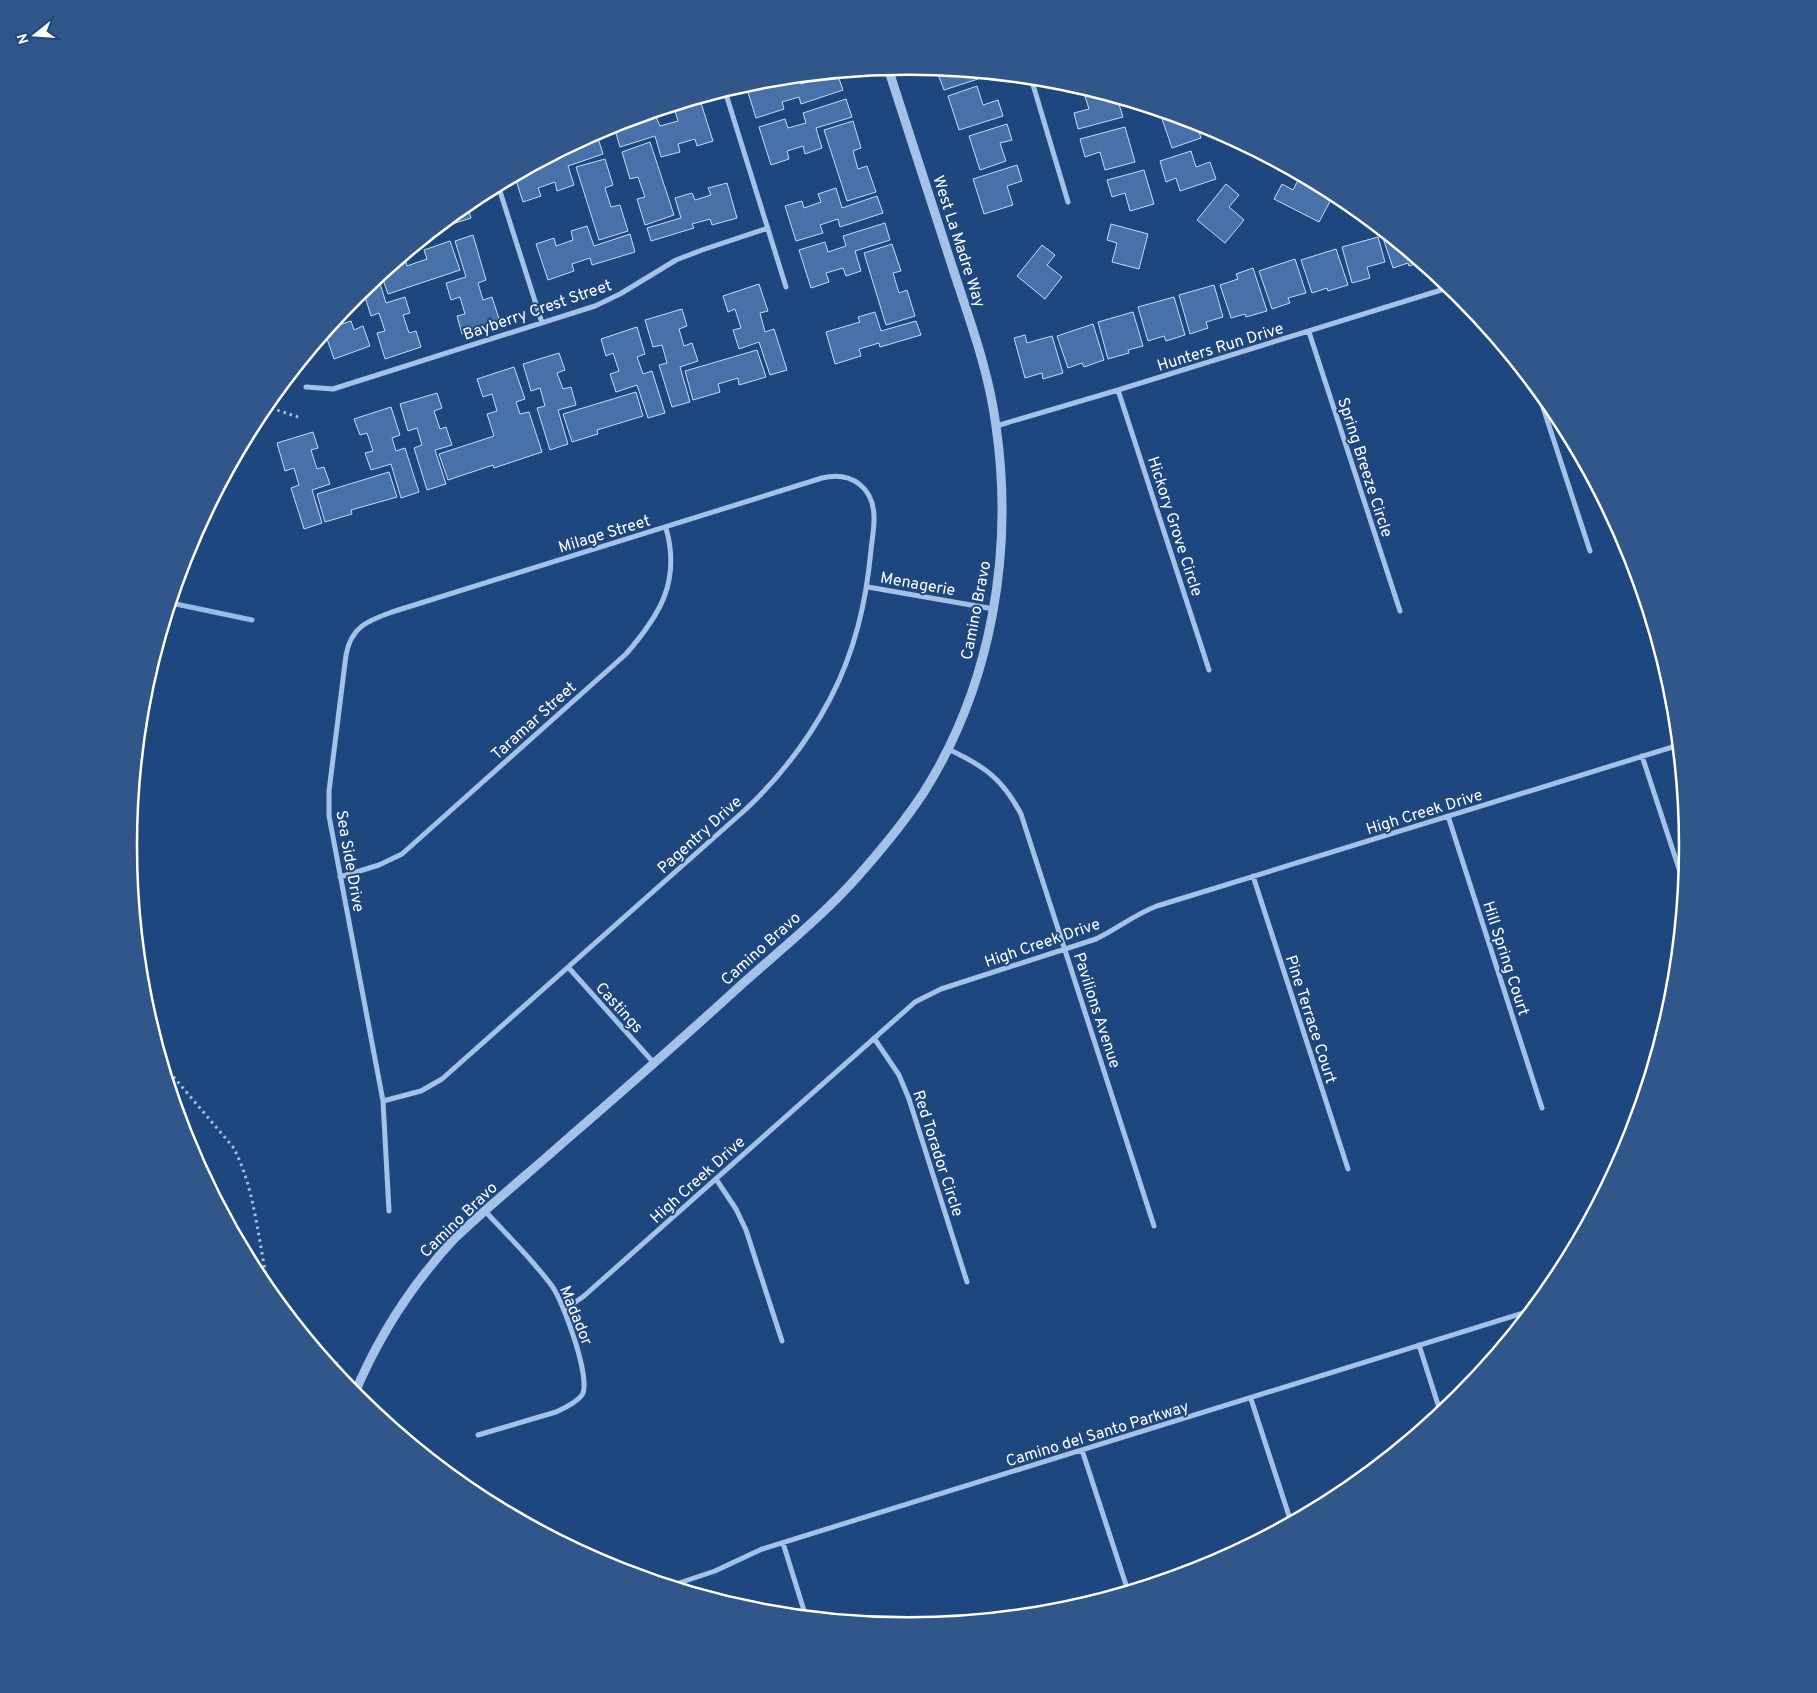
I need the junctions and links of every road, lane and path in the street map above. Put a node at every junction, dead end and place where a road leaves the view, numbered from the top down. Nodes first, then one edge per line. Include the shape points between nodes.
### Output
1 (890, 76) edge
2 (1033, 86) edge
3 (727, 97) edge
4 (500, 192) edge
5 (1068, 202) dead end
6 (768, 228) junction
7 (786, 287) dead end
8 (1442, 290) edge
9 (542, 323) junction
10 (1309, 332) junction
11 (306, 387) dead end
12 (1118, 390) junction
13 (273, 409) edge
14 (1543, 409) edge
15 (301, 418) dead end
16 (996, 426) junction
17 (859, 483) joint
18 (666, 528) junction
19 (1590, 551) dead end
20 (868, 587) junction
21 (994, 608) junction
22 (1400, 611) dead end
23 (359, 628) joint
24 (1209, 670) dead end
25 (1673, 747) edge
26 (948, 748) junction
27 (1642, 756) junction
28 (1448, 816) junction
29 (1679, 869) edge
30 (1253, 876) junction
31 (340, 877) junction
32 (1065, 949) junction
33 (568, 967) junction
34 (874, 1038) junction
35 (654, 1063) junction
36 (172, 1075) edge
37 (383, 1101) junction
38 (1542, 1108) dead end
39 (1348, 1169) dead end
40 (716, 1179) junction
41 (389, 1211) dead end
42 (485, 1211) junction
43 (1154, 1226) dead end
44 (265, 1271) edge
45 (967, 1282) dead end
46 (564, 1310) junction
47 (1523, 1313) edge
48 (782, 1341) dead end
49 (1419, 1345) junction
50 (337, 1364) edge
51 (340, 1365) dead end
52 (358, 1387) edge
53 (1251, 1399) junction
54 (1439, 1407) edge
55 (478, 1435) dead end
56 (1082, 1450) junction
57 (1289, 1517) edge
58 (783, 1543) junction
59 (680, 1583) edge
60 (1126, 1586) edge
61 (804, 1610) edge

1 - 16 street, West La Madre Way via 973,330
2 - 5 street
3 - 6 street
4 - 9 street
6 - 7 street
6 - 9 street, Bayberry Crest Street via 676,260 595,306
8 - 10 street, Hunters Run Drive
9 - 11 street, Bayberry Crest Street via 333,389
10 - 12 street, Hunters Run Drive
10 - 22 street, Spring Breeze Circle
12 - 16 street, Hunters Run Drive
12 - 24 street, Hickory Grove Circle
13 - 15 path
14 - 19 street
16 - 21 street, Camino Bravo via 1002,528
17 - 18 street, Milage Street via 851,478 832,476
17 - 20 street, Pagentry Drive via 866,490 874,515
18 - 23 street, Milage Street via 392,612
18 - 31 street, Taramar Street via 672,558 668,584 657,613 626,654 402,854
20 - 21 street, Menagerie
20 - 33 street, Pagentry Drive via 839,681 822,714 790,761 756,800
21 - 26 street, Camino Bravo via 976,679
23 - 31 street, Sea Side Drive via 347,647 329,791 329,816
25 - 27 street, High Creek Drive
26 - 32 street, Pavilions Avenue via 985,769 1015,801 1027,828
26 - 35 street, Camino Bravo via 907,815 856,879
27 - 28 street, High Creek Drive
27 - 29 street
28 - 30 street, High Creek Drive
28 - 38 street, Hill Spring Court
30 - 32 street, High Creek Drive via 1152,908 1106,934
30 - 39 street, Pine Terrace Court
31 - 37 street, Sea Side Drive
32 - 34 street, High Creek Drive via 941,989 915,1002
32 - 43 street, Pavilions Avenue
33 - 35 street, Castings
33 - 37 street, Pagentry Drive via 442,1079 420,1091
34 - 40 street, High Creek Drive
34 - 45 street, Red Torador Circle via 899,1075 909,1099
35 - 42 street, Camino Bravo
36 - 44 path via 233,1147 240,1160 250,1192
37 - 41 street, Sea Side Drive
40 - 46 street, High Creek Drive
40 - 48 street via 746,1230
42 - 46 street, Madador via 551,1284
42 - 52 street, Camino Bravo via 444,1251 409,1295
46 - 55 street, Madador via 581,1362 585,1384 583,1393 576,1401 556,1412
47 - 49 street, Camino del Santo Parkway
49 - 53 street, Camino del Santo Parkway
49 - 54 street
50 - 51 path
53 - 56 street, Camino del Santo Parkway
53 - 57 street
56 - 58 street, Camino del Santo Parkway
56 - 60 street
58 - 59 street, Camino del Santo Parkway
58 - 61 street

